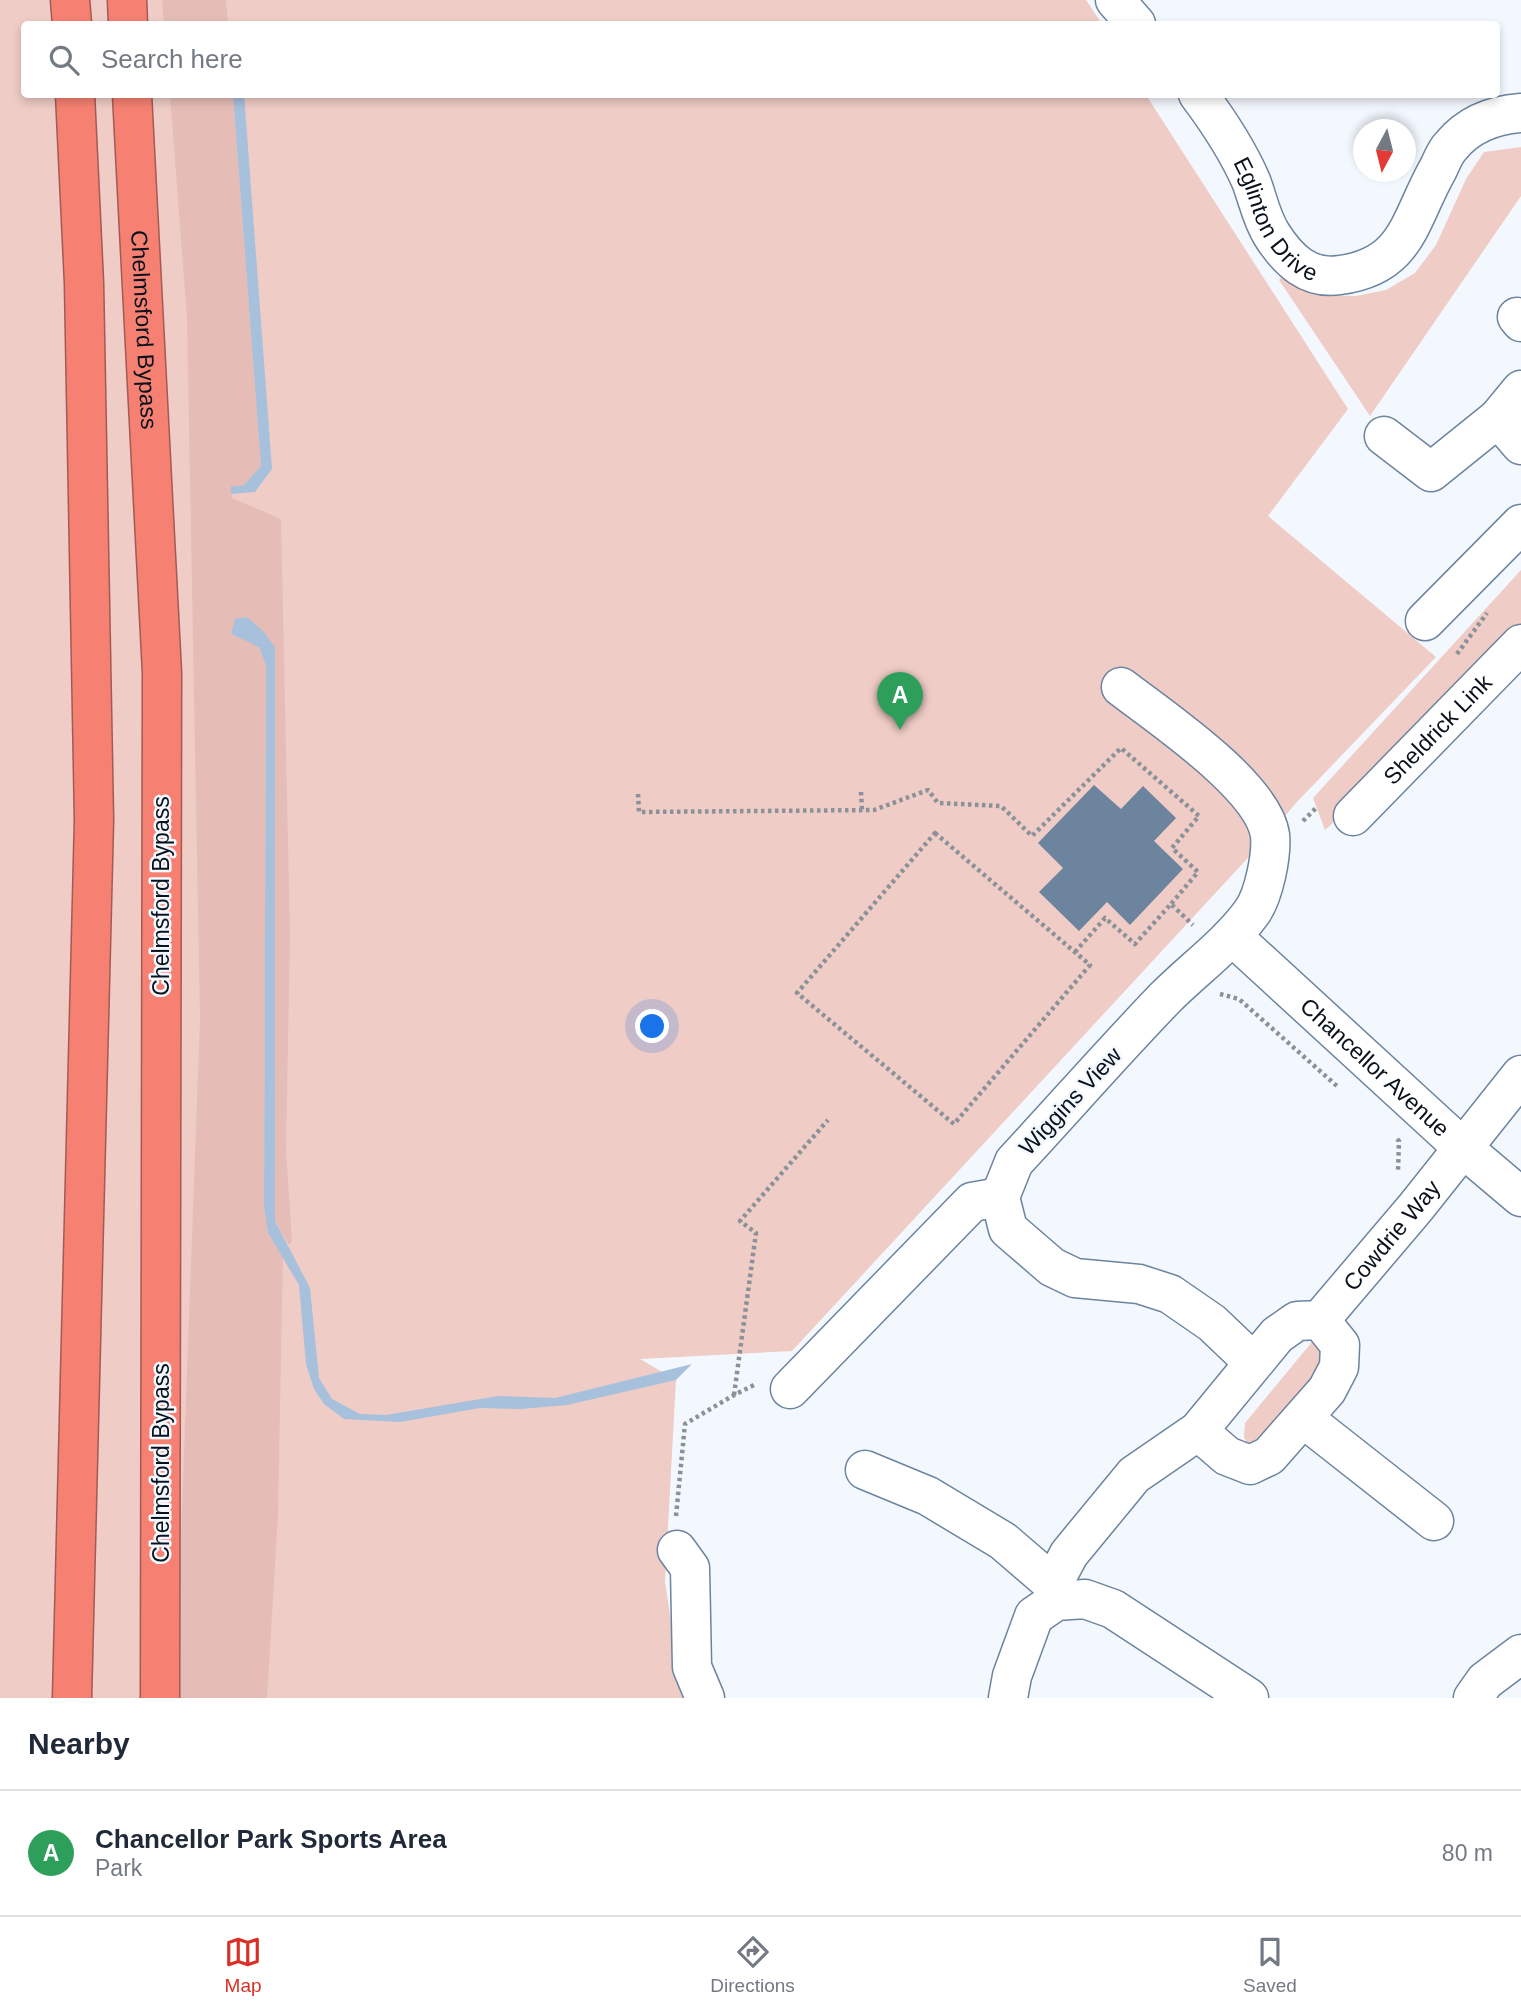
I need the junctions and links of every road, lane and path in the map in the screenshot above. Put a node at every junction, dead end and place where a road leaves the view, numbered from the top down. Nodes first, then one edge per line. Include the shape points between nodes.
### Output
1 (70, 0) edge
2 (127, 0) edge
3 (1115, 0) edge
4 (72, 21) edge
5 (128, 21) edge
6 (1133, 21) edge
7 (75, 98) edge
8 (132, 98) edge
9 (1201, 98) edge
10 (1521, 113) edge
11 (1513, 417) edge
12 (1384, 436) dead end
13 (1521, 524) edge
14 (1425, 621) dead end
15 (1521, 643) edge
16 (1121, 687) dead end
17 (862, 792) dead end
18 (638, 794) dead end
19 (862, 810) junction
20 (1298, 814) dead end
21 (1353, 816) dead end
22 (1300, 824) dead end
23 (1171, 904) junction
24 (1223, 944) junction
25 (1075, 952) junction
26 (1212, 992) dead end
27 (1521, 1075) edge
28 (1339, 1088) dead end
29 (828, 1120) dead end
30 (1390, 1132) dead end
31 (1462, 1148) junction
32 (1400, 1180) dead end
33 (1000, 1197) junction
34 (1521, 1198) edge
35 (1321, 1320) junction
36 (1253, 1362) junction
37 (790, 1388) dead end
38 (734, 1395) dead end
39 (1303, 1418) junction
40 (1198, 1431) junction
41 (866, 1470) dead end
42 (1434, 1521) dead end
43 (677, 1550) dead end
44 (1055, 1593) junction
45 (1521, 1654) edge
46 (72, 1698) edge
47 (160, 1698) edge
48 (705, 1698) edge
49 (1008, 1698) edge
50 (1249, 1698) edge
51 (1473, 1698) edge

1 - 4 highway
2 - 5 highway
3 - 6 street
7 - 46 highway via 84,284 94,820
8 - 47 highway, Chelmsford Bypass via 162,673
9 - 10 street, Eglinton Drive via 1228,135 1267,227 1285,255 1305,272 1331,276 1363,272 1389,256 1408,233 1449,148 1465,131 1483,121
11 - 12 street via 1431,472
13 - 14 street
15 - 21 street, Sheldrick Link
16 - 24 street, Wiggins View via 1238,781 1256,804 1270,834 1266,878 1254,910
17 - 19 path
18 - 19 path via 639,812
19 - 23 path via 928,790 938,803 1000,806 1032,835 1121,748 1199,816 1172,848 1198,872
20 - 22 path
23 - 24 path
23 - 25 path via 1135,944 1105,918
24 - 31 street, Chancellor Avenue
24 - 33 street, Wiggins View via 1167,996 1014,1162
25 - 25 path via 1090,965 954,1124 797,993 935,833
26 - 28 path via 1239,999
27 - 31 street
29 - 38 path via 740,1221 756,1233
30 - 32 path via 1399,1141
31 - 34 street, Chancellor Avenue
31 - 35 street, Cowdrie Way
33 - 36 street via 1008,1229 1052,1267 1075,1278 1139,1284 1170,1294 1212,1323
33 - 37 street via 972,1202
35 - 36 street via 1297,1321
35 - 39 street via 1340,1345 1339,1367
36 - 40 street
39 - 40 street via 1269,1456 1250,1465 1227,1456
39 - 42 street
40 - 44 street via 1134,1475 1069,1554
41 - 44 street via 928,1496 1003,1541
43 - 48 street via 691,1568 692,1667
44 - 49 street via 1034,1616
44 - 50 street via 1113,1609
45 - 51 street via 1485,1681

